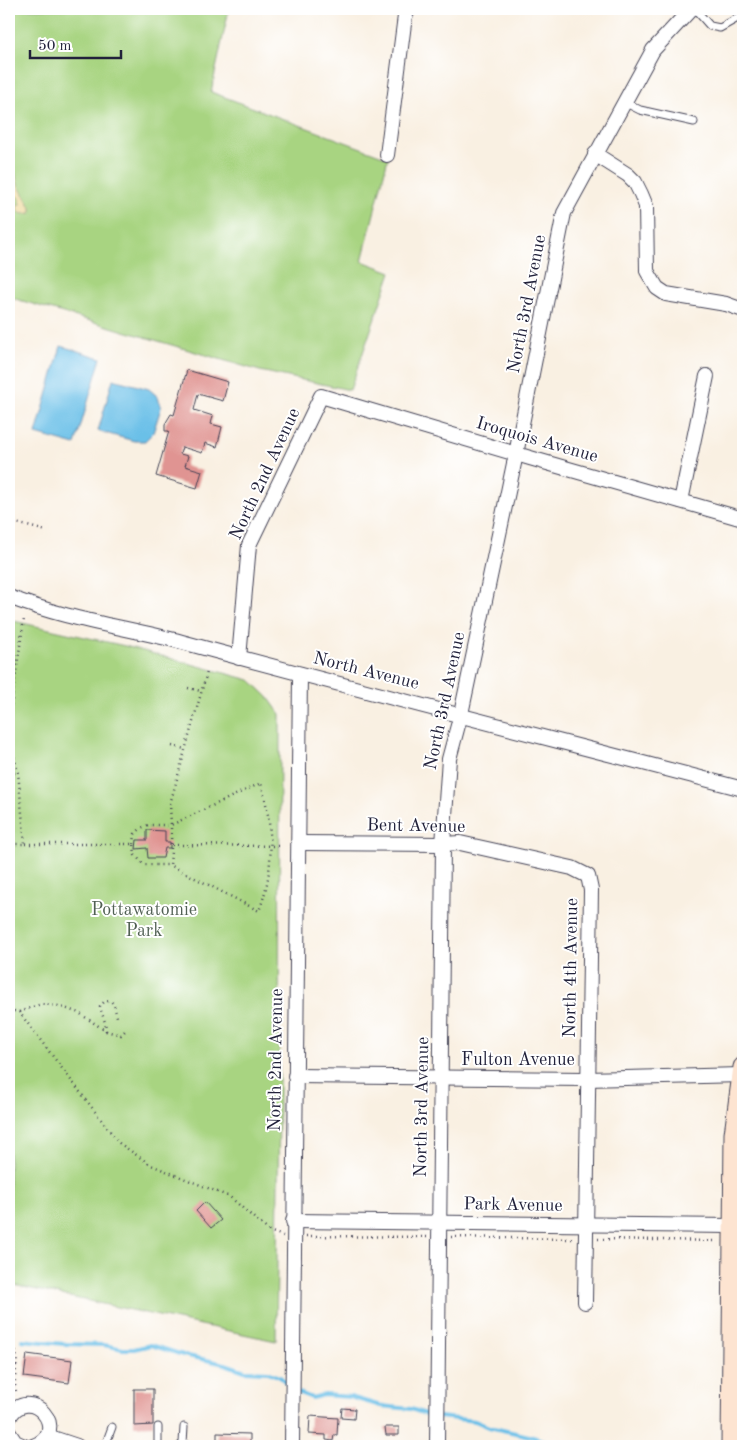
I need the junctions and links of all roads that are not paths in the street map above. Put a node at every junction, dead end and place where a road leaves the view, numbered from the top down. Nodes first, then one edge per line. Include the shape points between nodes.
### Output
1 (409, 9) edge
2 (691, 9) edge
3 (695, 9) edge
4 (743, 14) edge
5 (624, 102) junction
6 (694, 122) dead end
7 (595, 154) junction
8 (387, 155) dead end
9 (743, 310) edge
10 (707, 376) dead end
11 (321, 396) joint
12 (516, 454) junction
13 (681, 501) junction
14 (743, 519) edge
15 (9, 597) edge
16 (239, 658) junction
17 (300, 674) junction
18 (461, 714) junction
19 (743, 789) edge
20 (298, 843) junction
21 (443, 844) junction
22 (588, 876) joint
23 (742, 1071) edge
24 (294, 1076) junction
25 (441, 1078) junction
26 (587, 1079) junction
27 (293, 1221) junction
28 (732, 1226) junction
29 (439, 1230) junction
30 (586, 1232) junction
31 (585, 1302) dead end
32 (9, 1418) edge
33 (112, 1427) dead end
34 (158, 1427) dead end
35 (184, 1427) dead end
36 (9, 1433) edge
37 (47, 1436) junction
38 (437, 1442) edge
39 (24, 1446) edge
40 (33, 1446) edge
41 (77, 1446) edge
42 (105, 1446) edge
43 (158, 1446) edge
44 (180, 1446) edge
45 (292, 1446) edge
46 (731, 1446) edge

1 - 8 street via 405,16
2 - 5 street, North 3rd Avenue via 657,44
3 - 4 lane via 710,26 720,28
5 - 6 lane via 640,110
5 - 7 street, North 3rd Avenue
7 - 9 street via 636,182 646,206 646,271 657,288 666,294
7 - 12 street, North 3rd Avenue via 564,213
10 - 13 street
11 - 12 street, Iroquois Avenue
11 - 16 street, North 2nd Avenue via 249,545
12 - 13 street, Iroquois Avenue
12 - 18 street, North 3rd Avenue
13 - 14 street, Iroquois Avenue
15 - 16 street, North Avenue via 32,607
16 - 17 street, North Avenue
17 - 18 street, North Avenue
17 - 20 street, North 2nd Avenue
18 - 19 street, North Avenue
18 - 21 street, North 3rd Avenue via 450,760
20 - 21 street, Bent Avenue
20 - 24 street, North 2nd Avenue
21 - 22 street, Bent Avenue via 470,845 572,868
21 - 25 street, North 3rd Avenue
22 - 26 street, North 4th Avenue via 591,890
23 - 26 street, Fulton Avenue
23 - 28 main road via 734,1134
24 - 25 street, Fulton Avenue
24 - 27 street, North 2nd Avenue
25 - 26 street, Fulton Avenue
25 - 29 street, North 3rd Avenue
26 - 30 street, North 4th Avenue
27 - 29 street, Park Avenue
27 - 45 street, North 2nd Avenue
28 - 30 street, Park Avenue
28 - 46 main road
29 - 30 street, Park Avenue
29 - 38 street, North 3rd Avenue
30 - 31 street, North 4th Avenue
32 - 37 street via 21,1406 42,1409 49,1422
33 - 42 lane
34 - 43 lane
35 - 44 lane
36 - 39 street via 15,1442
37 - 40 street
37 - 41 street

